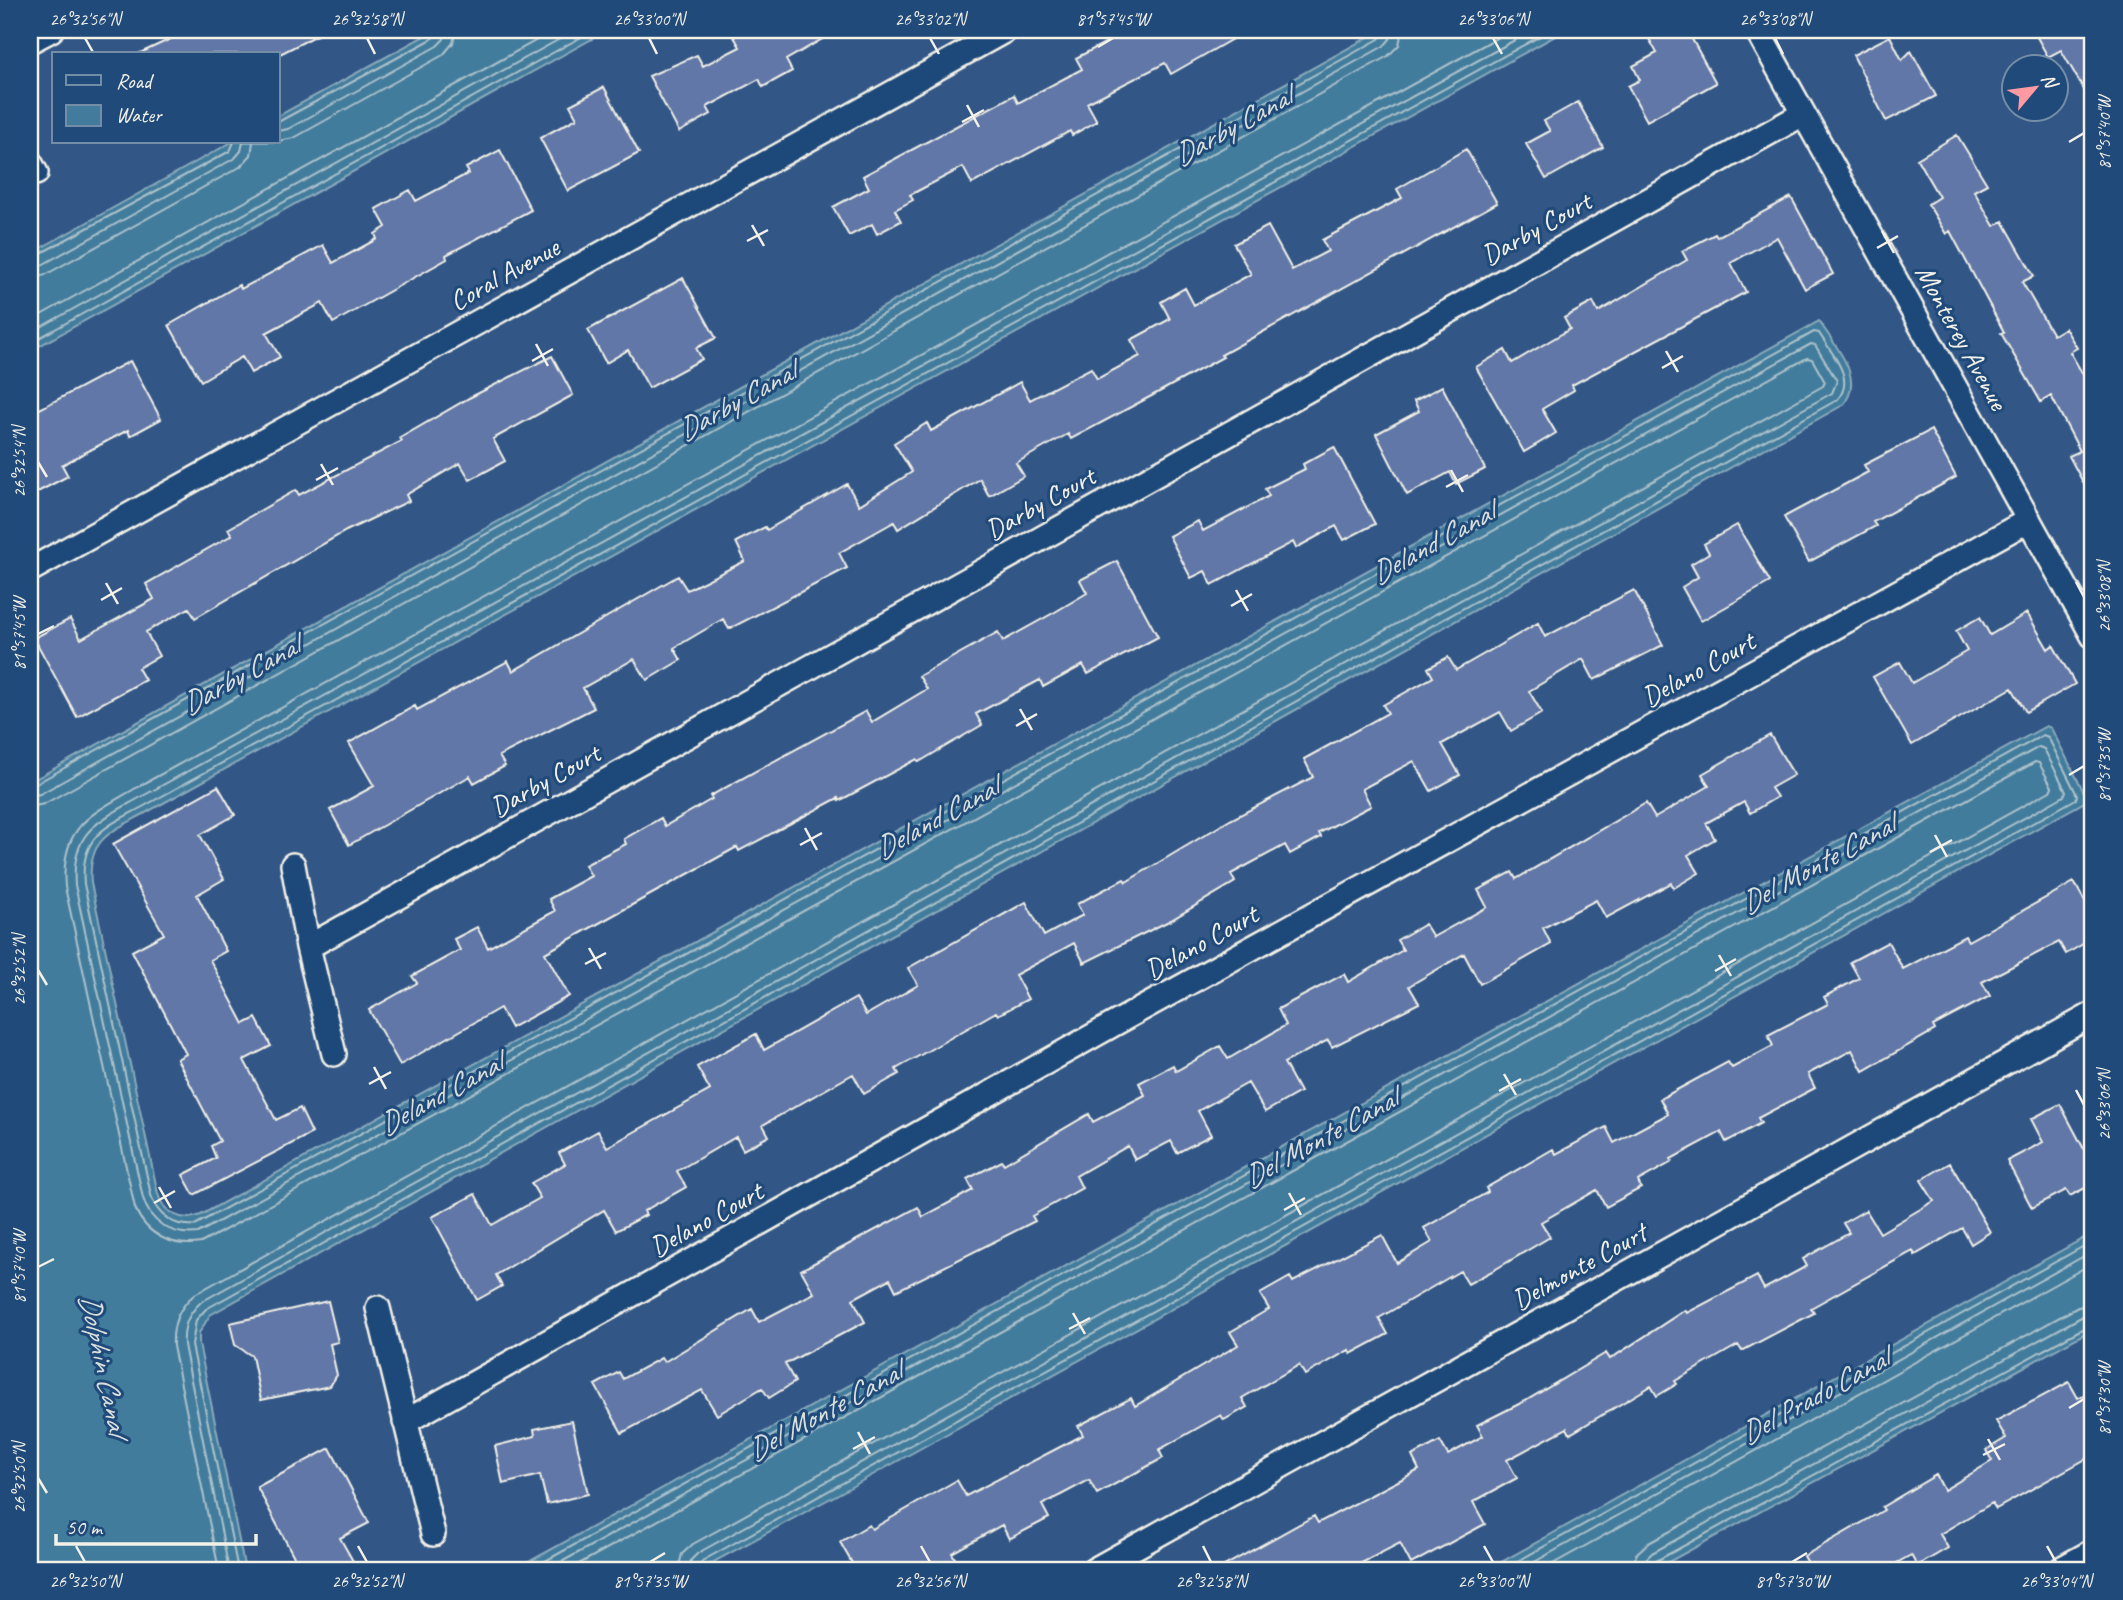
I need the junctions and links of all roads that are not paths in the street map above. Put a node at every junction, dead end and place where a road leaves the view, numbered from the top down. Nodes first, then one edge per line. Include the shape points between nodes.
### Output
1 (51, 30) edge
2 (1006, 30) edge
3 (1757, 30) edge
4 (30, 41) edge
5 (1803, 114) junction
6 (2029, 520) junction
7 (30, 570) edge
8 (2093, 636) edge
9 (293, 865) dead end
10 (308, 947) junction
11 (2093, 1014) edge
12 (334, 1054) dead end
13 (378, 1308) dead end
14 (405, 1422) junction
15 (433, 1534) dead end
16 (2093, 1554) edge
17 (1094, 1570) edge
18 (2064, 1570) edge

1 - 4 street
2 - 7 street, Coral Avenue
3 - 5 street, Monterey Avenue
5 - 6 street, Monterey Avenue
5 - 10 street, Darby Court
6 - 8 street, Monterey Avenue
6 - 14 street, Delano Court via 1126,1017
9 - 10 street
10 - 12 street
11 - 17 street, Delmonte Court
13 - 14 street
14 - 15 street
16 - 18 street

